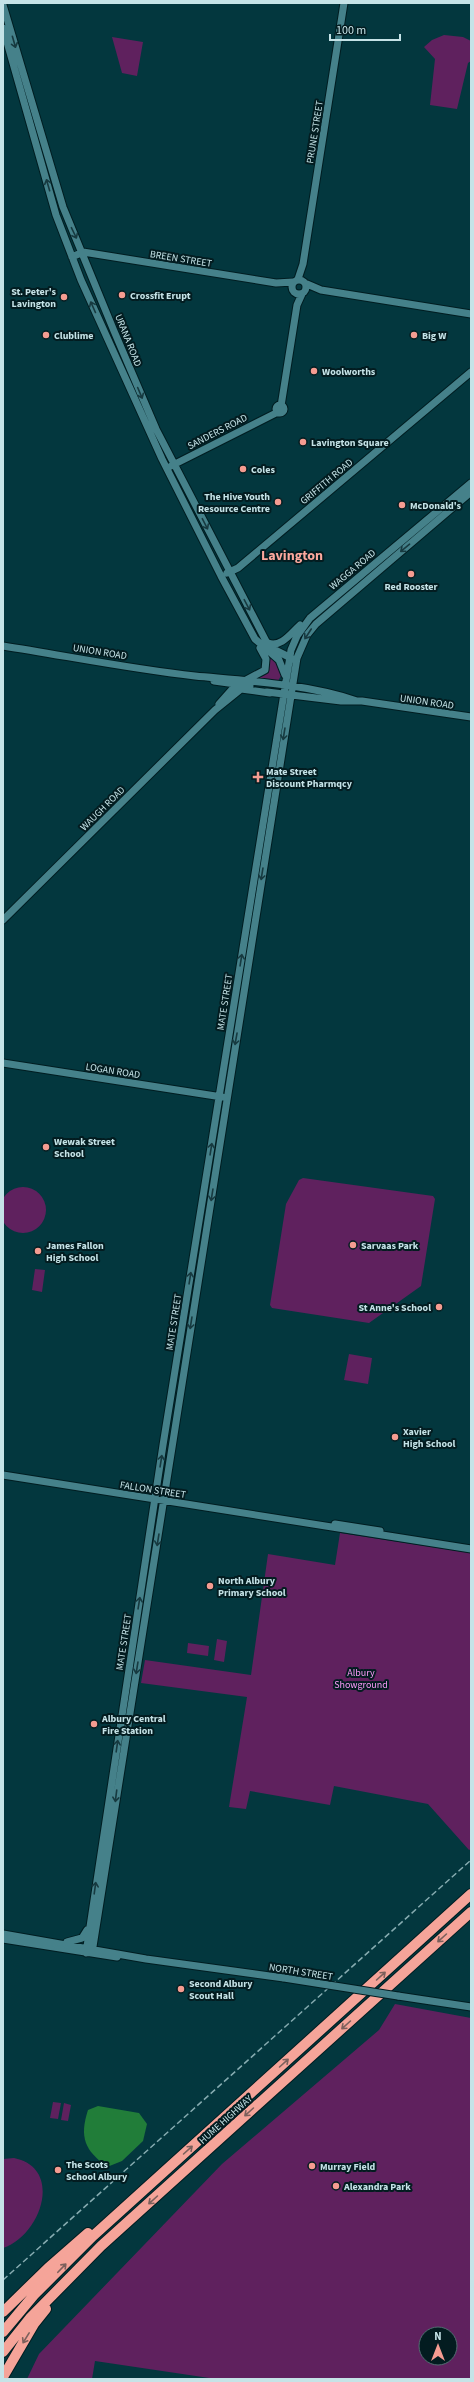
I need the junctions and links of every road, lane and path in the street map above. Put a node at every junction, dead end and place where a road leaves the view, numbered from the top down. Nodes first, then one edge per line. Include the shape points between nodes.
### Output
1 (344, 3) edge
2 (3, 4) edge
3 (3, 28) edge
4 (17, 65) junction
5 (84, 252) junction
6 (72, 256) junction
7 (300, 287) junction
8 (471, 314) edge
9 (114, 331) junction
10 (109, 343) junction
11 (471, 372) edge
12 (279, 409) joint
13 (174, 464) junction
14 (167, 469) junction
15 (471, 483) edge
16 (471, 492) edge
17 (454, 502) junction
18 (416, 528) junction
19 (422, 534) junction
20 (382, 557) junction
21 (384, 565) junction
22 (230, 572) junction
23 (222, 576) junction
24 (338, 594) junction
25 (342, 601) junction
26 (310, 618) junction
27 (264, 638) junction
28 (255, 639) junction
29 (3, 646) edge
30 (289, 656) junction
31 (295, 667) junction
32 (195, 676) junction
33 (246, 680) junction
34 (224, 682) junction
35 (284, 682) junction
36 (238, 684) junction
37 (292, 687) junction
38 (270, 693) junction
39 (282, 695) junction
40 (290, 696) junction
41 (223, 698) junction
42 (357, 701) junction
43 (215, 710) junction
44 (471, 717) edge
45 (3, 920) edge
46 (3, 1063) edge
47 (223, 1097) junction
48 (3, 1475) edge
49 (155, 1500) junction
50 (163, 1501) junction
51 (471, 1549) edge
52 (471, 1894) edge
53 (471, 1912) edge
54 (90, 1923) junction
55 (3, 1934) edge
56 (3, 1939) edge
57 (51, 1941) junction
58 (89, 1950) junction
59 (471, 2007) edge
60 (168, 2168) junction
61 (75, 2273) junction
62 (3, 2312) edge
63 (3, 2332) edge
64 (3, 2352) edge
65 (3, 2377) edge

1 - 7 main road, PRUNE STREET
2 -> 4 main road, URANA ROAD
3 - 4 main road, URANA ROAD
4 -> 5 main road, URANA ROAD via 64,207
6 -> 4 main road, URANA ROAD via 56,215
5 - 6 main road
5 - 7 main road, BREEN STREET
5 - 9 main road, URANA ROAD
10 -> 6 main road, URANA ROAD
7 - 8 main road, BREEN STREET
7 - 12 main road, PRUNE STREET
9 - 10 main road
9 -> 13 main road, URANA ROAD via 144,403
10 - 14 main road, URANA ROAD
11 - 22 main road, GRIFFITH ROAD via 254,555
12 - 13 main road, SANDERS ROAD
13 - 14 main road, SANDERS ROAD
13 -> 22 main road, URANA ROAD
14 - 23 main road, URANA ROAD
15 - 17 main road, WAGGA ROAD
16 - 17 main road, WAGGA ROAD
17 - 18 main road, WAGGA ROAD
17 - 19 main road, WAGGA ROAD
18 - 19 main road
18 - 20 main road, WAGGA ROAD
19 -> 21 main road, WAGGA ROAD
20 - 21 main road
20 - 24 main road, WAGGA ROAD
21 - 25 main road, WAGGA ROAD
22 - 23 main road, GRIFFITH ROAD
22 -> 27 main road, URANA ROAD
23 - 28 main road, URANA ROAD
24 - 25 main road
24 - 26 main road, WAGGA ROAD
25 -> 31 main road, WAGGA ROAD via 309,632 298,654
26 - 27 main road via 279,643 269,644
26 - 30 main road, WAGGA ROAD via 297,636
27 - 30 main road, URANA ROAD via 273,649
28 - 33 main road, WAUGH ROAD via 266,657 266,666 262,672
28 - 35 main road, URANA ROAD via 280,661
29 - 32 main road, UNION ROAD
30 - 31 main road
30 - 35 main road, WAGGA ROAD
31 - 37 main road, WAGGA ROAD
32 - 33 main road, UNION ROAD
32 - 34 main road, UNION ROAD
33 - 35 main road, UNION ROAD
33 - 36 main road, WAUGH ROAD
34 - 36 main road, UNION ROAD
34 - 41 main road via 226,692
35 - 37 main road, UNION ROAD
35 - 39 main road, WAGGA ROAD
36 - 38 main road, UNION ROAD via 257,687
36 - 41 main road, WAUGH ROAD
37 - 40 main road, WAGGA ROAD
37 - 42 main road, UNION ROAD
38 - 39 main road, UNION ROAD
38 - 43 main road, WAUGH ROAD via 241,689
39 - 40 main road, UNION ROAD
47 -> 39 main road, MATE STREET
40 - 42 main road, UNION ROAD
40 -> 47 main road, MATE STREET
41 - 43 main road, WAUGH ROAD
42 - 44 main road, UNION ROAD
43 - 45 main road, WAUGH ROAD
46 - 47 main road, LOGAN ROAD
49 -> 47 main road, MATE STREET
47 -> 50 main road, MATE STREET
48 - 49 main road, FALLON STREET
49 - 50 main road, FALLON STREET
54 -> 49 main road, MATE STREET
50 - 51 main road, FALLON STREET via 344,1527
50 -> 58 main road, MATE STREET
60 -> 52 highway, HUME HIGHWAY
53 -> 61 highway, HUME HIGHWAY via 101,2246
54 - 57 main road via 86,1934 79,1940
54 - 58 main road, MATE STREET
55 - 57 main road, NORTH STREET
56 - 58 main road, NORTH STREET
57 - 58 main road, NORTH STREET
58 - 59 main road, NORTH STREET, bridge
60 - 62 highway via 65,2253
63 -> 60 highway, HUME HIGHWAY via 34,2296 93,2236
61 - 64 highway, HUME HIGHWAY via 30,2318
61 -> 65 highway via 34,2324

